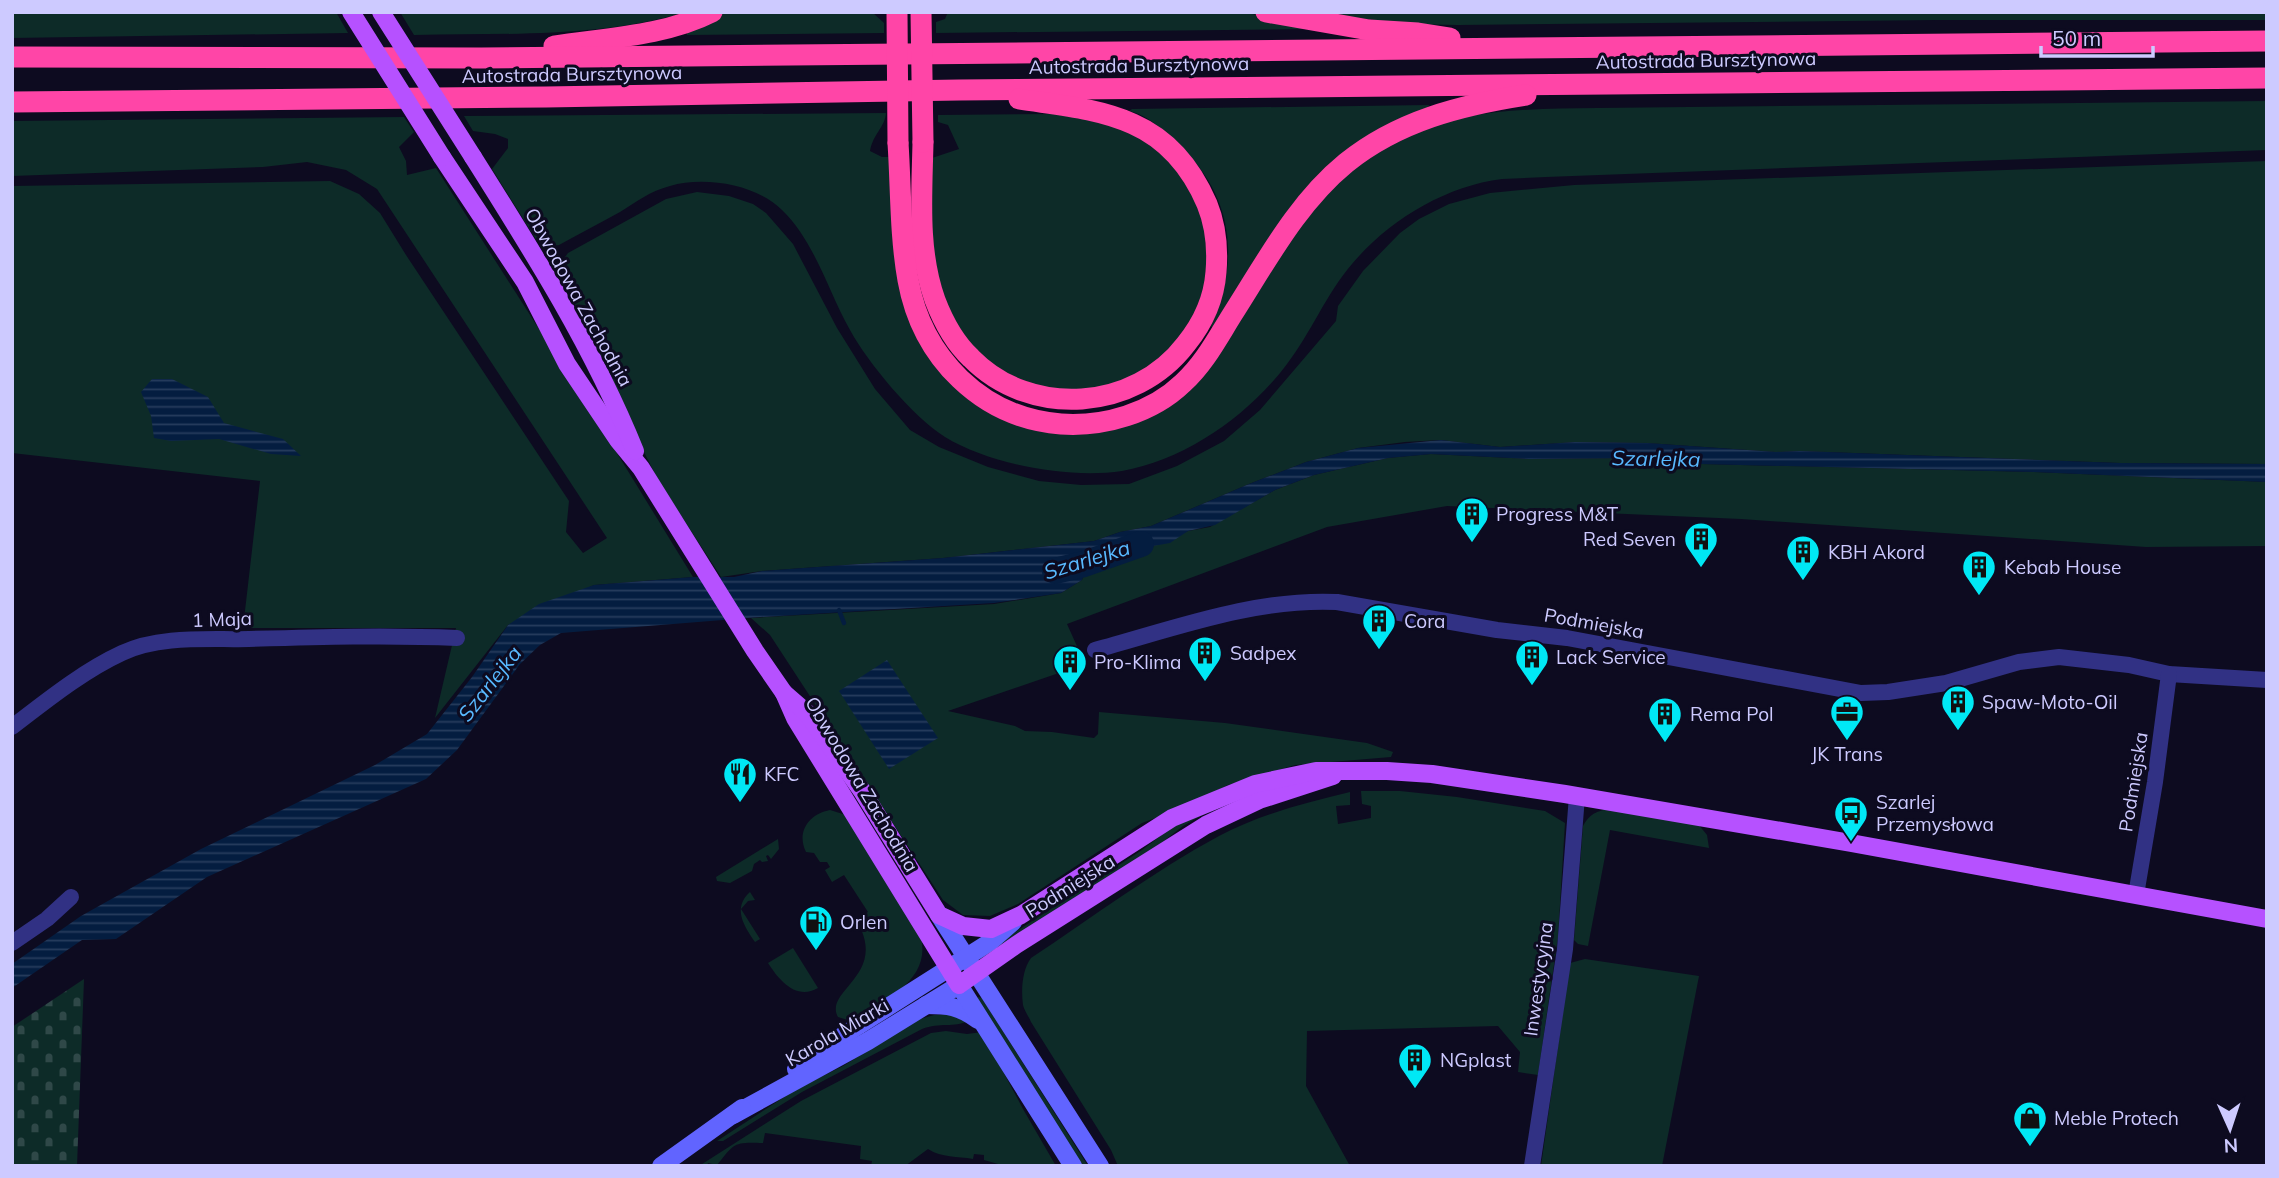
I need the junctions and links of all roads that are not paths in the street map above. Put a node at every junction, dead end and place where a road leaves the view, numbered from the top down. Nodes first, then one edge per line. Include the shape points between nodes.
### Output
1 (351, 12) edge
2 (381, 12) edge
3 (712, 12) edge
4 (897, 12) edge
5 (922, 12) edge
6 (1266, 12) edge
7 (2267, 41) edge
8 (1504, 48) junction
9 (12, 57) edge
10 (481, 58) junction
11 (2267, 78) edge
12 (1597, 84) junction
13 (958, 90) junction
14 (12, 102) edge
15 (641, 468) junction
16 (457, 638) dead end
17 (1095, 650) dead end
18 (2169, 674) junction
19 (2267, 680) edge
20 (784, 693) junction
21 (12, 727) edge
22 (1343, 772) junction
23 (1577, 796) junction
24 (2136, 895) junction
25 (71, 897) dead end
26 (939, 915) junction
27 (1021, 915) junction
28 (2267, 919) edge
29 (12, 943) edge
30 (966, 958) junction
31 (949, 969) junction
32 (976, 974) junction
33 (959, 985) junction
34 (926, 1005) junction
35 (986, 1026) junction
36 (733, 1115) junction
37 (661, 1166) edge
38 (1073, 1166) edge
39 (1100, 1166) edge
40 (1532, 1166) edge

1 - 15 main road, Obwodowa Zachodnia, bridge via 525,282 574,374
2 - 15 main road, Obwodowa Zachodnia, bridge via 540,263 587,348
3 - 10 highway via 654,30
4 - 12 highway, bridge via 898,143 908,279 920,321 939,354 978,396 1012,413 1048,423 1097,424 1127,415 1155,403 1189,378 1304,206 1361,152 1412,124 1472,104
5 - 13 highway, bridge via 923,240 930,284 954,338 997,379 1048,398 1081,400 1147,380 1171,362 1199,326 1216,278 1217,252 1209,209 1189,170 1148,132 1111,116
6 - 8 highway
7 - 8 highway, Autostrada Bursztynowa
8 - 10 highway, Autostrada Bursztynowa
9 - 10 highway, Autostrada Bursztynowa
11 - 12 highway, Autostrada Bursztynowa
12 - 13 highway, Autostrada Bursztynowa
13 - 14 highway, Autostrada Bursztynowa
15 - 20 main road
16 - 21 street, 1 Maja via 393,635 151,644 124,652 97,668
17 - 18 street, Podmiejska via 1248,610 1312,600 1567,638 1861,693 1946,683 2059,657
18 - 19 street, Podmiejska
18 - 24 street, Podmiejska
20 - 26 main road, Obwodowa Zachodnia via 807,713
20 - 31 main road, Obwodowa Zachodnia via 795,719
22 - 23 main road, Podmiejska via 1432,774
22 - 27 main road, Podmiejska via 1316,771 1255,784 1172,818
22 - 32 main road, Podmiejska via 1258,800 1206,825
23 - 24 main road, Podmiejska
23 - 40 street, Inwestycyjna via 1565,949
24 - 28 main road, Podmiejska
25 - 29 street
26 - 27 main road, Podmiejska via 963,926 991,929
26 - 30 street, Obwodowa Zachodnia
27 - 30 street, Karola Miarki
30 - 31 street, Karola Miarki
30 - 32 street, Obwodowa Zachodnia
31 - 33 main road, Obwodowa Zachodnia
31 - 36 street, Karola Miarki via 836,1040
32 - 33 main road, Podmiejska
32 - 39 street, Obwodowa Zachodnia
33 - 34 street, Karola Miarki
33 - 35 street, Obwodowa Zachodnia
34 - 35 street via 964,1009
34 - 36 street, Karola Miarki
35 - 38 street, Obwodowa Zachodnia
36 - 37 street, Karola Miarki

